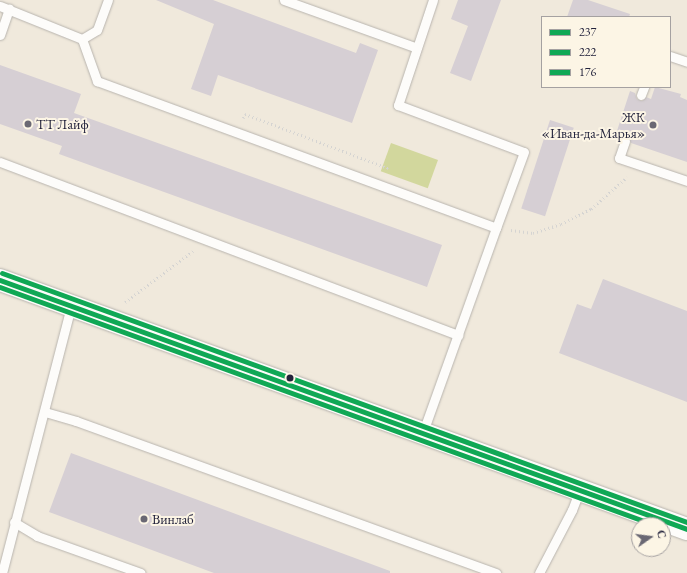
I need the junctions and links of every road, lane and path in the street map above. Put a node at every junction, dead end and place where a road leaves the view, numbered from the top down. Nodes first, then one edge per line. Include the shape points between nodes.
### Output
1 (108, 0) edge
2 (284, 0) edge
3 (433, 0) edge
4 (0, 6) edge
5 (9, 9) junction
6 (0, 35) edge
7 (82, 39) junction
8 (417, 48) junction
9 (671, 56) edge
10 (687, 62) edge
11 (625, 141) dead end
12 (0, 162) edge
13 (640, 164) junction
14 (687, 181) edge
15 (496, 228) junction
16 (512, 230) dead end
17 (207, 240) junction
18 (0, 280) edge
19 (71, 306) junction
20 (120, 306) dead end
21 (458, 335) junction
22 (44, 412) junction
23 (423, 432) junction
24 (580, 490) junction
25 (14, 522) junction
26 (687, 528) edge
27 (2, 573) edge
28 (141, 573) edge
29 (496, 573) edge
30 (539, 573) edge

1 - 7 lane via 97,30
2 - 8 lane
3 - 8 lane
4 - 5 lane
5 - 6 lane
5 - 7 lane
7 - 15 lane via 97,82
8 - 15 lane via 398,105 524,152
9 - 10 lane
11 - 13 lane via 619,158
12 - 17 lane
13 - 14 lane
13 - 16 path via 590,209 561,224 533,233
15 - 21 lane
17 - 20 path
17 - 21 lane
18 - 19 street
19 - 22 lane
19 - 23 street
21 - 23 lane
22 - 25 lane
22 - 29 lane via 76,421
23 - 24 street
24 - 26 street
24 - 30 lane
25 - 27 lane
25 - 28 lane via 37,536

